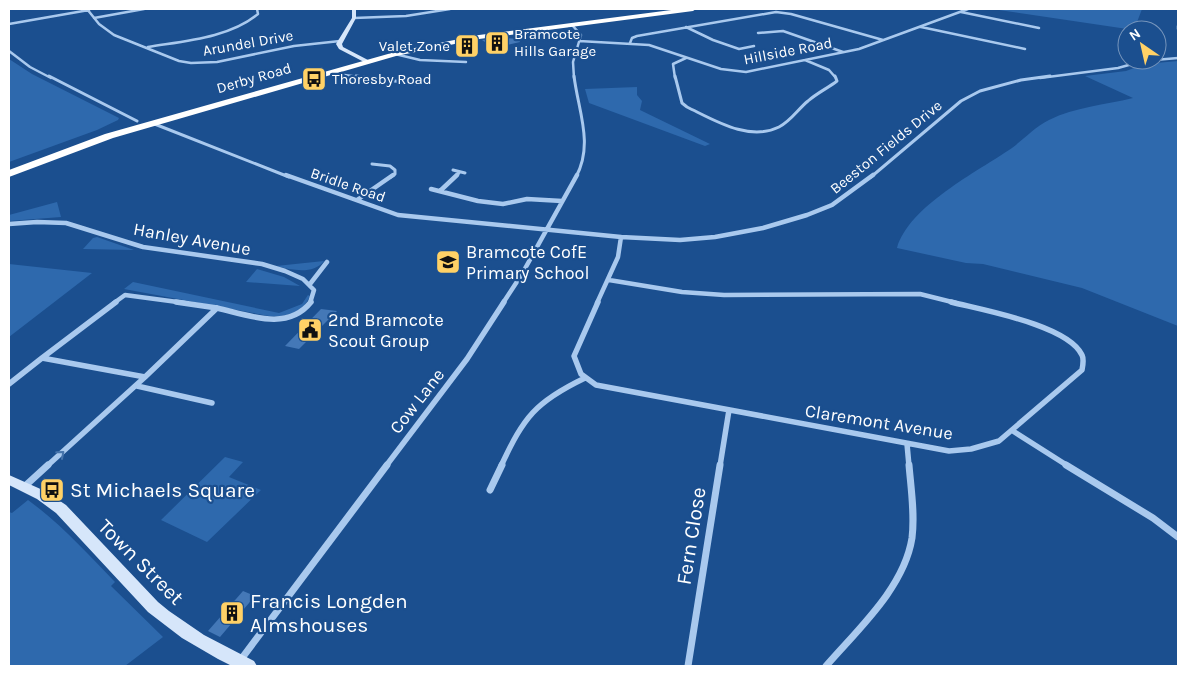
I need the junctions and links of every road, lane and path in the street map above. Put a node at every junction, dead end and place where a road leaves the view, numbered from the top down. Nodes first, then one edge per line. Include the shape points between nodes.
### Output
1 (88, 9) edge
2 (144, 9) edge
3 (257, 9) edge
4 (354, 9) edge
5 (448, 9) edge
6 (674, 9) edge
7 (693, 9) edge
8 (968, 9) edge
9 (960, 12) junction
10 (94, 18) junction
11 (354, 18) junction
12 (9, 24) edge
13 (572, 25) junction
14 (685, 27) junction
15 (919, 27) junction
16 (1039, 28) dead end
17 (758, 33) dead end
18 (883, 40) junction
19 (340, 41) junction
20 (579, 42) junction
21 (630, 43) junction
22 (754, 46) dead end
23 (147, 48) junction
24 (1025, 49) dead end
25 (9, 51) edge
26 (843, 52) junction
27 (395, 54) junction
28 (687, 58) junction
29 (1178, 58) edge
30 (363, 60) junction
31 (805, 60) junction
32 (466, 62) dead end
33 (327, 72) junction
34 (418, 84) dead end
35 (137, 121) junction
36 (151, 123) junction
37 (372, 164) dead end
38 (9, 166) edge
39 (453, 170) dead end
40 (459, 172) junction
41 (465, 173) dead end
42 (9, 174) edge
43 (432, 188) dead end
44 (440, 191) junction
45 (357, 200) junction
46 (562, 201) junction
47 (9, 224) edge
48 (546, 230) junction
49 (621, 237) junction
50 (327, 262) dead end
51 (608, 280) junction
52 (310, 284) junction
53 (217, 308) junction
54 (42, 358) junction
55 (146, 377) junction
56 (585, 378) junction
57 (9, 384) edge
58 (136, 386) junction
59 (212, 403) dead end
60 (729, 410) junction
61 (1013, 431) junction
62 (907, 444) junction
63 (9, 480) edge
64 (25, 486) junction
65 (490, 490) dead end
66 (1178, 537) edge
67 (241, 665) edge
68 (688, 666) edge
69 (826, 666) edge

1 - 10 street, Arundel Drive
1 - 12 street
2 - 10 street
3 - 23 street via 258,14 254,18 234,28
4 - 11 street
5 - 11 street
6 - 30 highway, Derby Road via 476,34
7 - 13 highway, Derby Road
8 - 9 street, Hillside Road
9 - 15 street, Hillside Road
9 - 16 street
10 - 23 street, Arundel Drive via 114,35
11 - 19 street
13 - 20 street via 580,33
13 - 27 highway, Derby Road via 480,37
14 - 18 street via 764,13 782,13
14 - 21 street via 634,37
14 - 22 street via 739,49
15 - 18 street, Hillside Road
15 - 24 street
17 - 26 street via 783,31
18 - 26 street, Hillside Road
19 - 23 street, Arundel Drive via 293,46 202,64 179,61
19 - 30 street via 341,48
20 - 21 street, Hillside Road
20 - 46 street, Cow Lane via 573,64 584,117 586,146 582,164
21 - 28 street, Hillside Road via 649,45
25 - 35 street via 30,67
26 - 31 street, Hillside Road
27 - 30 highway, Derby Road
27 - 32 street via 420,60
28 - 31 street, Hillside Road via 741,72
28 - 31 street via 672,65 682,103 734,128 755,131 780,127 812,97 837,81 832,73
29 - 49 street, Beeston Fields Drive via 1021,80 980,91 960,101 840,200 799,218 715,237 680,240
30 - 33 highway, Derby Road
30 - 35 highway, Derby Road
33 - 34 street
33 - 36 highway, Derby Road
35 - 38 highway, Derby Road
36 - 42 highway, Derby Road
36 - 45 street, Bridle Road
37 - 45 street via 390,166 395,174
39 - 40 street
40 - 41 street
40 - 44 street
43 - 44 street
44 - 46 street via 503,204 527,199
45 - 48 street, Bridle Road via 414,218
46 - 48 street, Cow Lane
47 - 52 street, Hanley Avenue via 76,225 142,246 258,264 291,274
48 - 49 street, Beeston Fields Drive
48 - 67 street, Cow Lane via 522,274 458,372
49 - 51 street via 618,257
50 - 52 street
51 - 56 street via 574,356 575,365
51 - 61 street, Claremont Avenue via 724,295 920,294 1046,327 1076,347 1084,362 1082,370
52 - 53 street via 314,293 310,305 285,319 265,320
53 - 54 street via 125,295
53 - 55 street
54 - 55 street
54 - 57 street
55 - 58 street
56 - 60 street, Claremont Avenue via 609,389
56 - 65 street via 543,402 532,413
58 - 59 street
64 -> 58 street
60 - 62 street, Claremont Avenue
60 - 68 street, Fern Close
61 - 62 street, Claremont Avenue via 999,441 971,449 949,450
61 - 66 street
62 - 69 street via 912,538 904,566 886,595
63 - 64 street, Town Street
64 - 67 street, Town Street via 60,509 153,608 185,632

